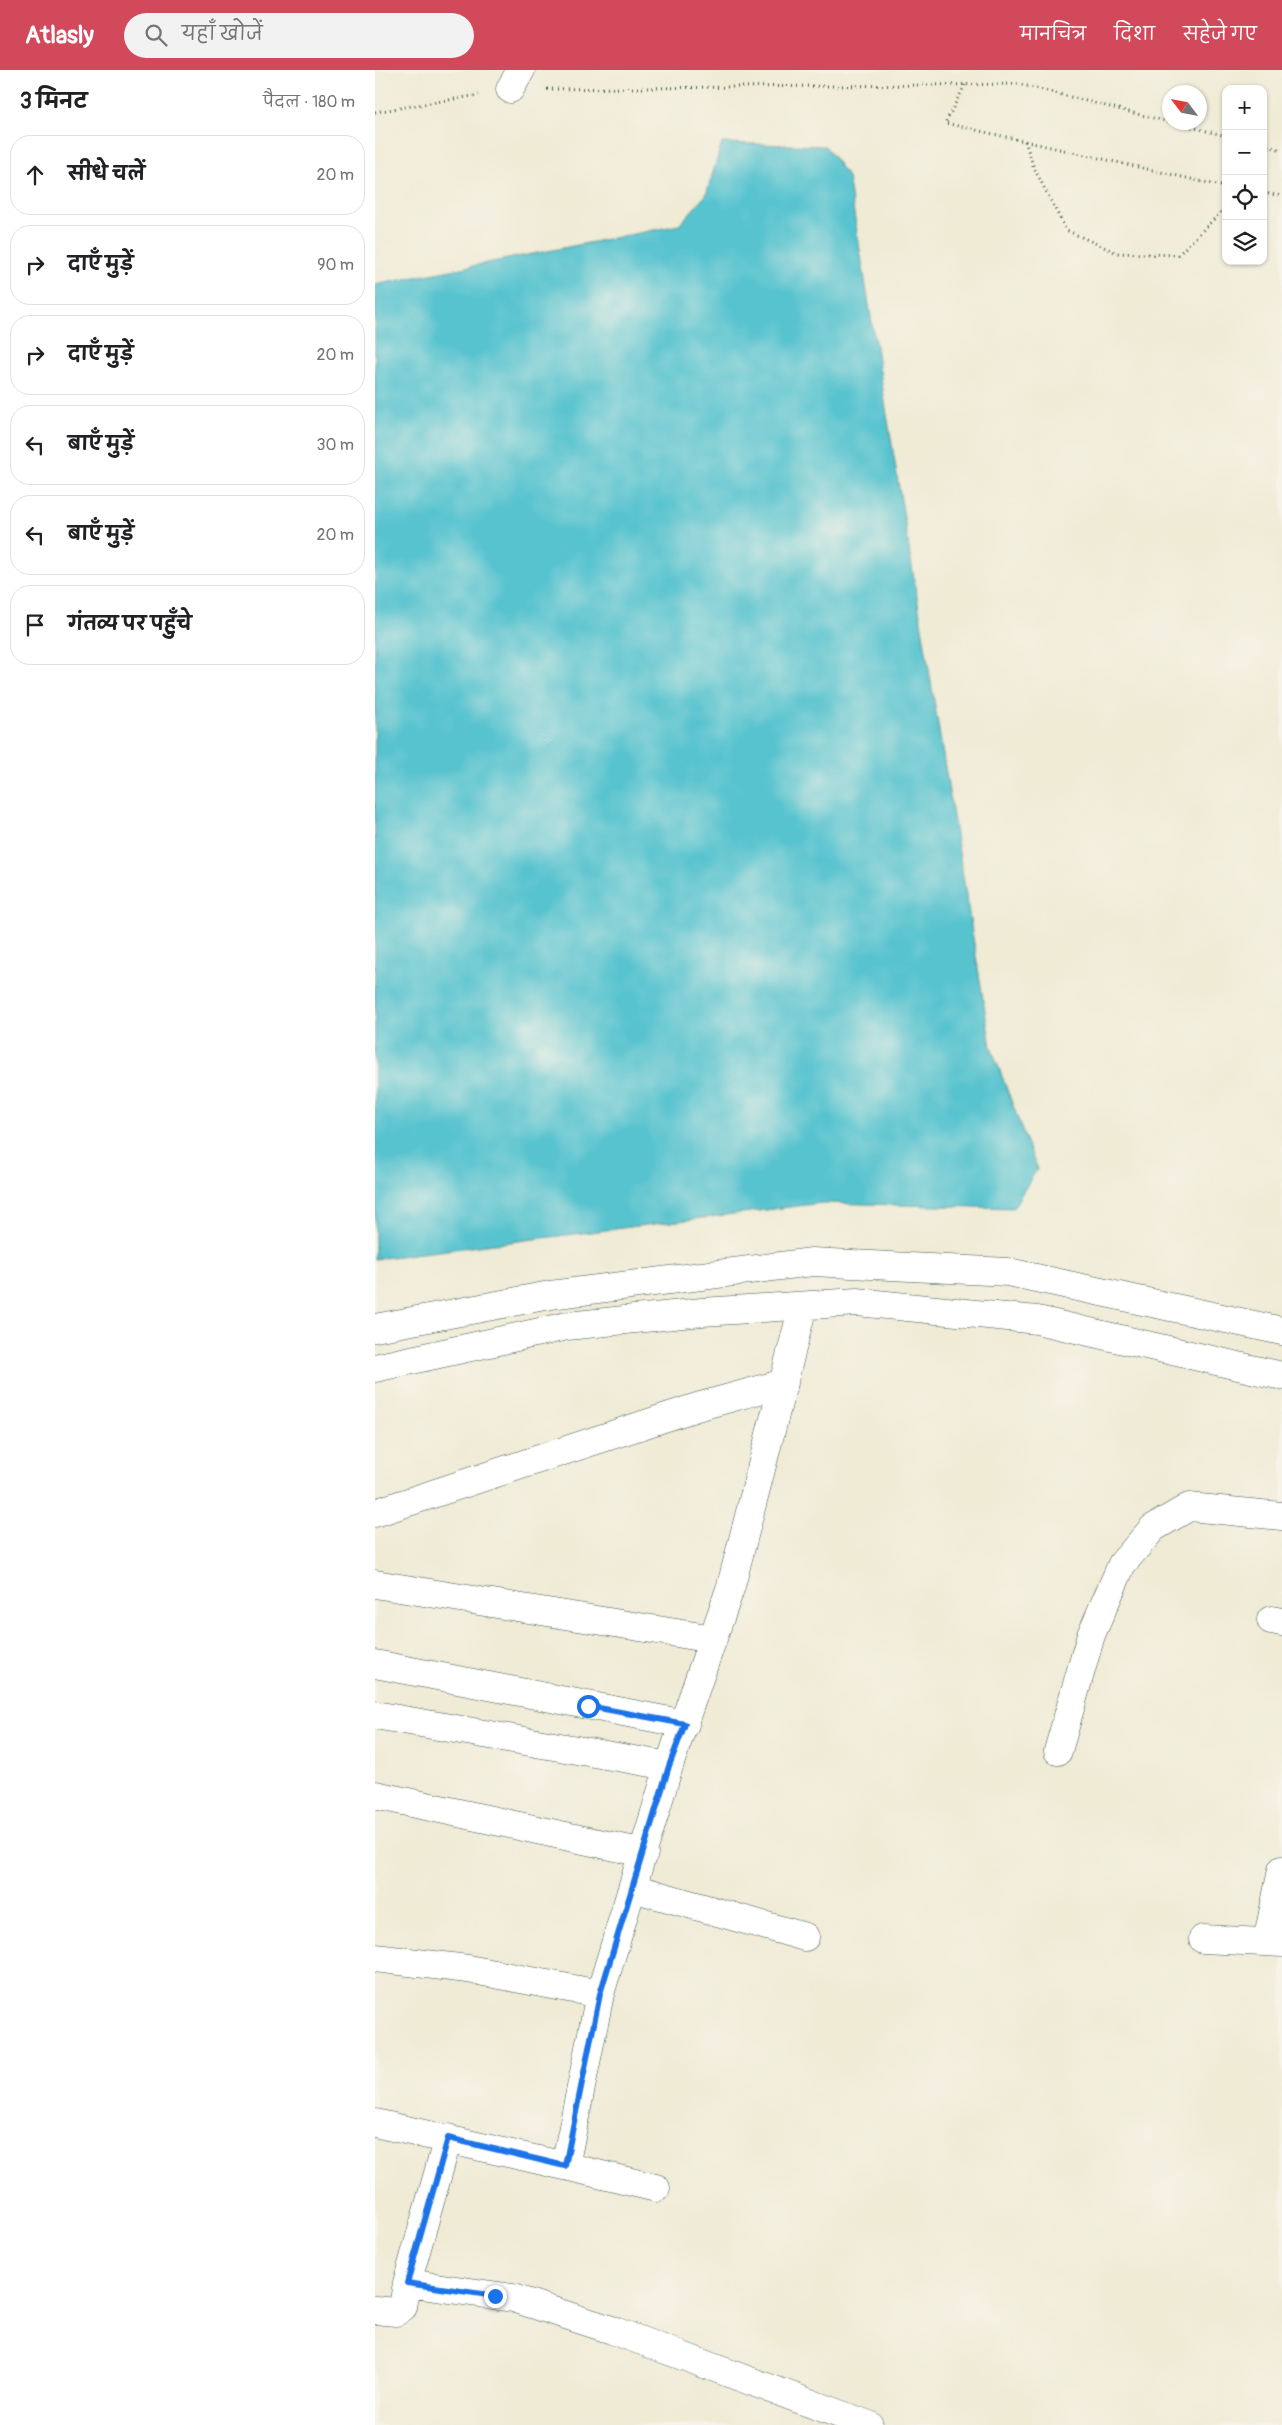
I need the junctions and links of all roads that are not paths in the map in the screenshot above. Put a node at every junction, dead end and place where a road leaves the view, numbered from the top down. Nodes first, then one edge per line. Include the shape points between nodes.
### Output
1 (803, 1306) junction
2 (375, 1328) edge
3 (1282, 1331) edge
4 (375, 1368) edge
5 (1282, 1376) edge
6 (784, 1383) junction
7 (375, 1513) edge
8 (1282, 1516) edge
9 (375, 1584) edge
10 (713, 1639) junction
11 (375, 1664) edge
12 (375, 1715) edge
13 (685, 1724) junction
14 (1058, 1751) dead end
15 (669, 1766) junction
16 (375, 1795) edge
17 (644, 1853) junction
18 (1282, 1870) edge
19 (633, 1888) junction
20 (805, 1937) dead end
21 (1203, 1940) dead end
22 (1274, 1943) edge
23 (375, 1958) edge
24 (600, 1994) junction
25 (375, 2123) edge
26 (448, 2138) junction
27 (565, 2166) junction
28 (656, 2188) dead end
29 (407, 2283) junction
30 (375, 2310) edge
31 (869, 2425) edge

1 - 4 street via 702,1312 567,1326
1 - 5 street via 857,1302 1037,1320
1 - 6 street
2 - 3 street via 550,1295 813,1262 1008,1272
6 - 7 street via 697,1407
6 - 10 street via 731,1586
8 - 14 street via 1189,1507 1153,1528 1122,1564 1091,1635
9 - 10 street
10 - 13 street
11 - 13 street
12 - 15 street
13 - 15 street
15 - 17 street
16 - 17 street
17 - 19 street
18 - 22 street
19 - 20 street
19 - 24 street
21 - 22 street
23 - 24 street via 468,1969
24 - 27 street
25 - 26 street
26 - 27 street
26 - 29 street
27 - 28 street
29 - 30 street via 403,2307 396,2312
29 - 31 street via 513,2298 612,2330

